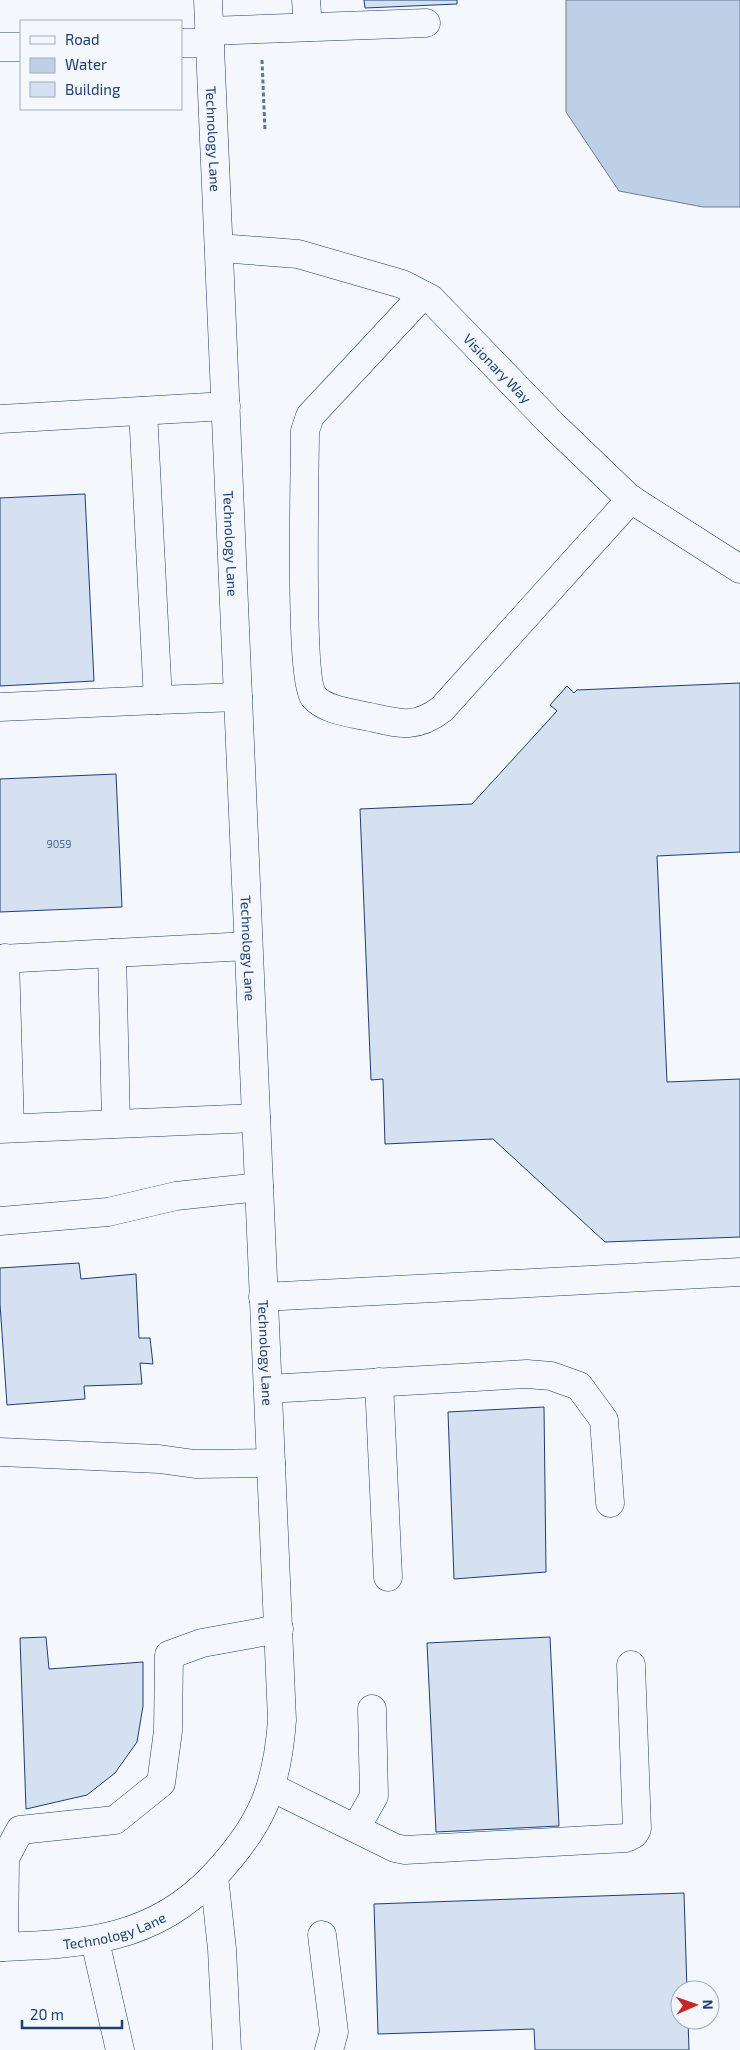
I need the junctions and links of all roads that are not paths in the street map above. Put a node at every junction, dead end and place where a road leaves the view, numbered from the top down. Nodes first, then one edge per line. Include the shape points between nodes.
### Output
1 (208, 0) edge
2 (306, 0) edge
3 (426, 24) dead end
4 (308, 27) junction
5 (210, 37) junction
6 (182, 43) edge
7 (20, 46) edge
8 (0, 47) edge
9 (219, 248) junction
10 (423, 294) junction
11 (226, 406) junction
12 (143, 411) junction
13 (0, 419) edge
14 (631, 499) junction
15 (740, 569) edge
16 (238, 697) junction
17 (158, 700) junction
18 (0, 707) edge
19 (248, 946) junction
20 (112, 953) junction
21 (2, 958) edge
22 (256, 1118) junction
23 (116, 1123) junction
24 (5, 1128) edge
25 (259, 1187) junction
26 (0, 1221) edge
27 (740, 1272) edge
28 (263, 1297) junction
29 (379, 1382) junction
30 (268, 1389) junction
31 (0, 1452) edge
32 (271, 1463) junction
33 (610, 1503) dead end
34 (388, 1577) dead end
35 (279, 1629) junction
36 (631, 1665) dead end
37 (372, 1709) dead end
38 (271, 1787) junction
39 (356, 1828) junction
40 (214, 1876) junction
41 (322, 1935) dead end
42 (95, 1941) junction
43 (2, 1947) edge
44 (120, 2050) edge
45 (227, 2050) edge
46 (329, 2050) edge

1 - 5 street, Technology Lane
2 - 4 street
3 - 4 street
4 - 5 street via 260,29
5 - 6 street
5 - 9 street, Technology Lane
7 - 8 street
9 - 10 street, Visionary Way via 298,254 402,284
9 - 11 street, Technology Lane
10 - 14 street, Visionary Way via 438,305 554,426
10 - 14 street via 310,416 305,431 305,637 308,677 313,695 323,705 400,724 431,718
11 - 12 street
11 - 16 street, Technology Lane
12 - 13 street
12 - 17 street
14 - 15 street, Visionary Way
16 - 17 street
16 - 19 street, Technology Lane
17 - 18 street
19 - 20 street
19 - 22 street, Technology Lane
20 - 21 street
20 - 23 street
21 - 24 street
22 - 23 street
22 - 25 street, Technology Lane
23 - 24 street
25 - 26 street via 176,1196 108,1212
25 - 28 street, Technology Lane
27 - 28 street
28 - 30 street, Technology Lane
29 - 30 street
29 - 33 street via 527,1374 551,1376 579,1386 604,1420
29 - 34 street
30 - 32 street, Technology Lane
31 - 32 street via 160,1459 195,1464
32 - 35 street, Technology Lane
35 - 38 street, Technology Lane via 282,1720 280,1752
35 - 43 street via 202,1643 169,1655 168,1731 161,1783 115,1820 20,1830 5,1858
36 - 39 street via 637,1830 634,1834 626,1838 405,1850
37 - 39 street via 374,1796
38 - 39 street
38 - 40 street, Technology Lane via 253,1828
40 - 42 street, Technology Lane via 164,1915 120,1935
40 - 45 street via 222,1949
41 - 46 street via 334,2032
42 - 43 street, Technology Lane
42 - 44 street

